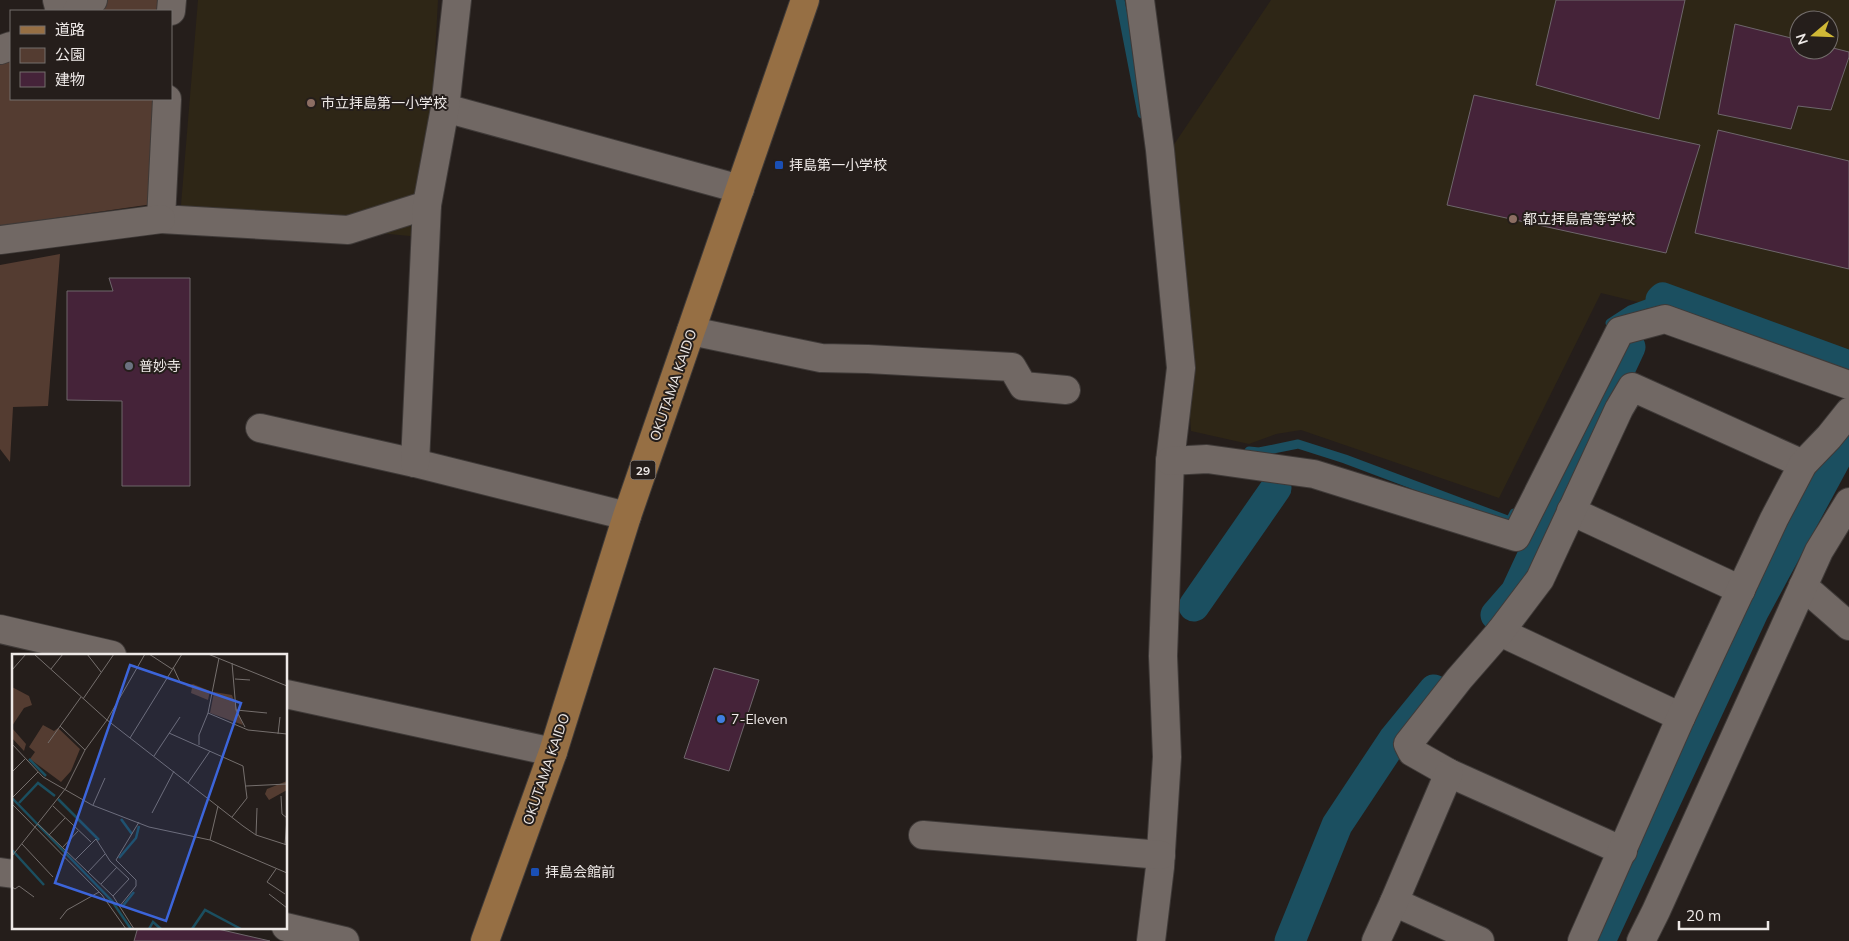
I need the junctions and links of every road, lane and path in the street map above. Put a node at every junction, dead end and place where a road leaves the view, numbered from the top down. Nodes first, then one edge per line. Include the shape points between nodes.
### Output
1 (93, 0) edge
2 (456, 0) edge
3 (805, 0) edge
4 (1140, 0) edge
5 (78, 10) edge
6 (167, 100) edge
7 (445, 108) junction
8 (740, 189) junction
9 (427, 206) junction
10 (161, 219) junction
11 (0, 240) edge
12 (691, 331) junction
13 (1849, 384) edge
14 (1066, 390) dead end
15 (1849, 412) edge
16 (260, 428) dead end
17 (1170, 460) junction
18 (415, 463) junction
19 (1803, 464) junction
20 (1849, 502) edge
21 (1571, 511) junction
22 (627, 516) junction
23 (1803, 586) junction
24 (1741, 590) junction
25 (1849, 626) edge
26 (0, 629) edge
27 (1500, 632) junction
28 (108, 654) edge
29 (288, 694) edge
30 (1681, 717) junction
31 (553, 752) junction
32 (1449, 774) junction
33 (923, 836) dead end
34 (1622, 851) junction
35 (1161, 856) junction
36 (1394, 902) junction
37 (288, 927) edge
38 (345, 941) edge
39 (485, 941) edge
40 (1151, 941) edge
41 (1376, 941) edge
42 (1480, 941) edge
43 (1582, 941) edge
44 (1641, 941) edge

1 - 5 street
2 - 7 street
3 - 8 main road, OKUTAMA KAIDO / 29
4 - 17 street via 1160,150 1181,368
6 - 10 street
7 - 8 street
7 - 9 street
8 - 12 main road, OKUTAMA KAIDO / 29
9 - 10 street via 348,230
9 - 18 street
10 - 11 street
12 - 14 street via 821,358 1012,367 1023,386
12 - 22 main road, OKUTAMA KAIDO / 29
13 - 17 street via 1665,319 1620,331 1516,537 1314,474 1207,459
15 - 19 street
16 - 18 street
17 - 35 street via 1162,656 1167,757
18 - 22 street
19 - 21 street via 1632,387
19 - 24 street
20 - 23 street via 1819,550
21 - 24 street
21 - 27 street via 1540,579
22 - 31 main road, OKUTAMA KAIDO / 29
23 - 25 street
23 - 44 street
24 - 30 street
26 - 28 street
27 - 30 street
27 - 32 street via 1458,679 1408,744 1412,752
29 - 31 street
30 - 34 street
31 - 39 main road, OKUTAMA KAIDO / 29
32 - 34 street
32 - 36 street
33 - 35 street
34 - 43 street
35 - 40 street
36 - 41 street
36 - 42 street
37 - 38 street

